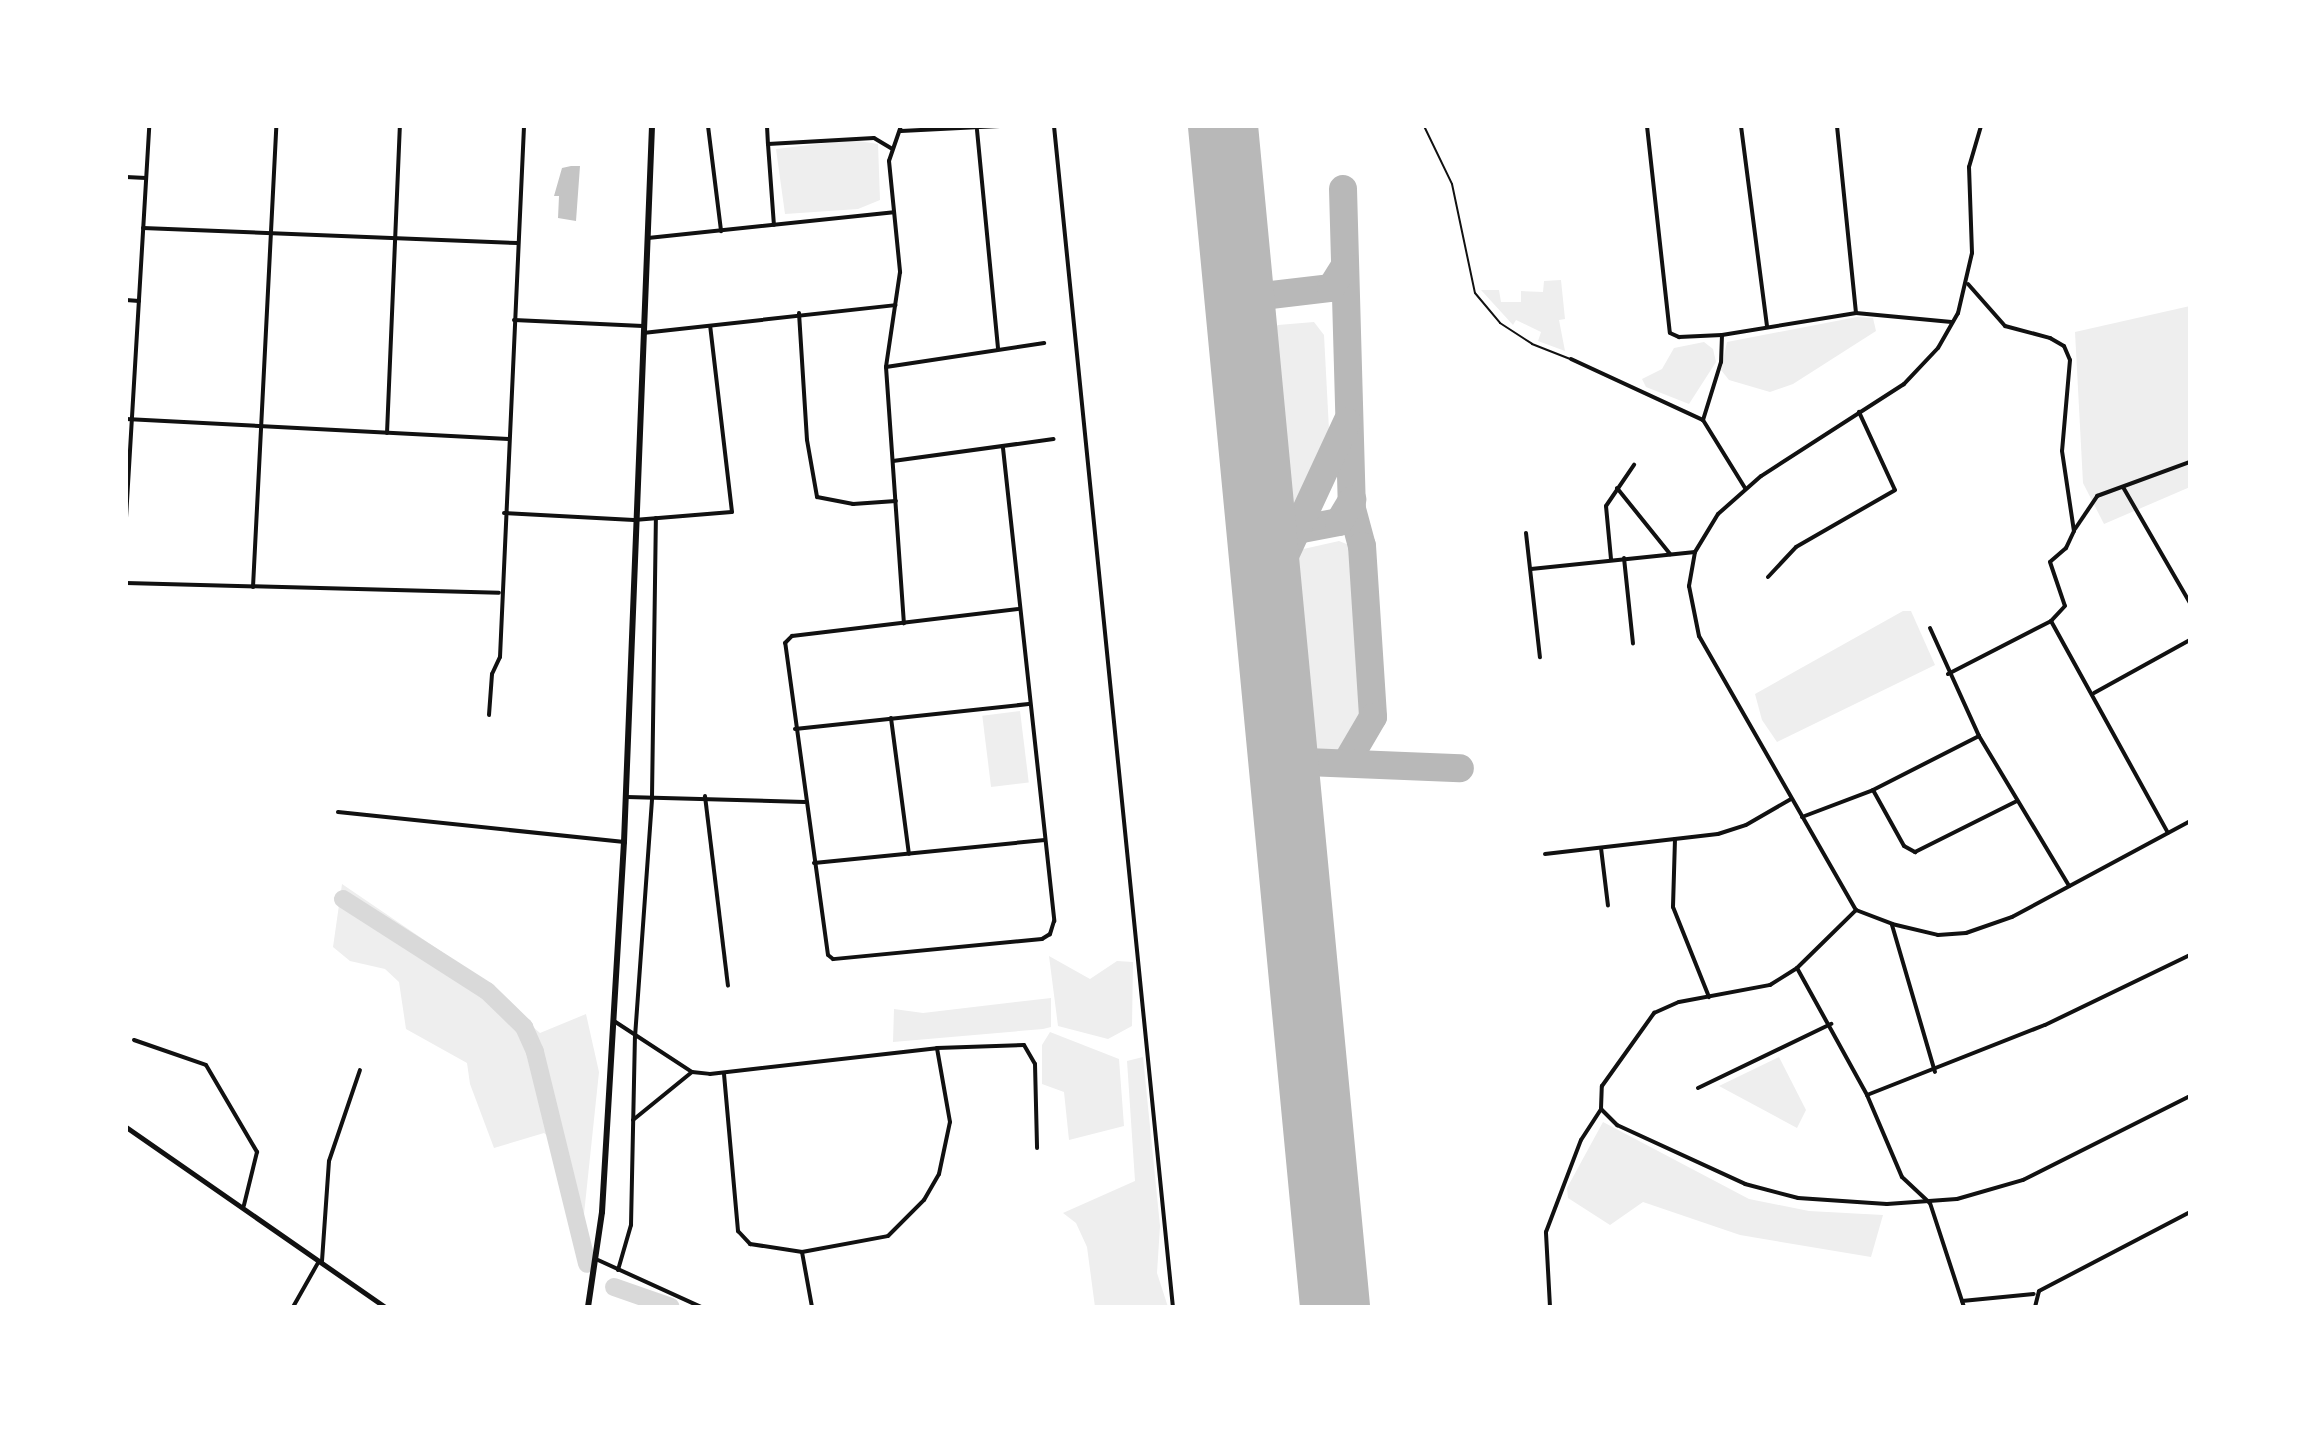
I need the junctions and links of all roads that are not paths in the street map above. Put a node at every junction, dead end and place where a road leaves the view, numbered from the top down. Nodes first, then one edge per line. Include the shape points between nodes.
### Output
1 (149, 126) edge
2 (276, 126) edge
3 (400, 126) edge
4 (524, 126) edge
5 (652, 126) edge
6 (708, 126) edge
7 (767, 126) edge
8 (1000, 126) edge
9 (1054, 126) edge
10 (1424, 126) edge
11 (1647, 126) edge
12 (1741, 126) edge
13 (1837, 126) edge
14 (1981, 126) edge
15 (901, 129) edge
16 (977, 130) junction
17 (768, 144) junction
18 (892, 149) junction
19 (126, 177) edge
20 (146, 178) junction
21 (894, 212) junction
22 (774, 225) junction
23 (143, 228) junction
24 (721, 231) junction
25 (270, 233) junction
26 (395, 238) junction
27 (645, 239) junction
28 (518, 243) junction
29 (1968, 284) junction
30 (126, 300) edge
31 (139, 301) junction
32 (895, 305) junction
33 (799, 313) junction
34 (1856, 313) junction
35 (514, 320) junction
36 (1952, 322) junction
37 (710, 326) junction
38 (1767, 326) junction
39 (643, 330) junction
40 (1722, 335) junction
41 (1044, 343) dead end
42 (998, 349) junction
43 (1571, 359) joint
44 (886, 367) junction
45 (1859, 412) junction
46 (129, 419) edge
47 (1703, 420) junction
48 (261, 426) junction
49 (387, 433) junction
50 (508, 439) junction
51 (1054, 439) dead end
52 (1003, 448) junction
53 (893, 461) junction
54 (2190, 462) edge
55 (1634, 465) dead end
56 (2123, 487) junction
57 (1617, 488) junction
58 (1745, 488) junction
59 (896, 501) junction
60 (504, 513) junction
61 (126, 518) edge
62 (656, 518) junction
63 (634, 520) junction
64 (2074, 531) junction
65 (1526, 533) dead end
66 (1695, 552) junction
67 (1670, 554) junction
68 (1624, 558) junction
69 (1611, 559) junction
70 (1531, 569) junction
71 (1768, 577) dead end
72 (126, 583) edge
73 (253, 587) junction
74 (500, 593) junction
75 (2190, 603) edge
76 (1019, 609) junction
77 (2051, 621) junction
78 (904, 623) junction
79 (1930, 628) dead end
80 (2190, 640) edge
81 (1633, 644) dead end
82 (1540, 657) dead end
83 (1948, 674) junction
84 (2093, 693) junction
85 (1029, 704) junction
86 (489, 715) dead end
87 (891, 718) junction
88 (795, 729) junction
89 (1979, 736) junction
90 (1873, 790) junction
91 (705, 796) junction
92 (627, 797) junction
93 (652, 797) junction
94 (1791, 799) junction
95 (2017, 801) junction
96 (805, 802) junction
97 (338, 812) dead end
98 (1802, 817) junction
99 (2190, 821) edge
100 (2168, 833) junction
101 (1675, 839) junction
102 (1045, 840) junction
103 (624, 842) junction
104 (1601, 848) junction
105 (909, 854) junction
106 (1545, 854) dead end
107 (814, 863) junction
108 (2069, 886) junction
109 (1608, 906) dead end
110 (1856, 910) junction
111 (1892, 924) junction
112 (2190, 955) edge
113 (1797, 968) junction
114 (728, 986) dead end
115 (1710, 998) junction
116 (612, 1020) junction
117 (1831, 1024) junction
118 (635, 1037) junction
119 (134, 1040) dead end
120 (937, 1048) junction
121 (360, 1070) dead end
122 (692, 1072) junction
123 (1935, 1072) junction
124 (724, 1074) junction
125 (1698, 1088) dead end
126 (1867, 1095) junction
127 (2190, 1096) edge
128 (1601, 1109) junction
129 (633, 1120) junction
130 (126, 1127) edge
131 (1037, 1148) dead end
132 (1930, 1203) junction
133 (244, 1205) junction
134 (2190, 1212) edge
135 (802, 1252) junction
136 (321, 1260) junction
137 (598, 1260) junction
138 (618, 1270) junction
139 (2034, 1294) junction
140 (1963, 1304) edge
141 (293, 1307) edge
142 (385, 1307) edge
143 (588, 1307) edge
144 (701, 1307) edge
145 (812, 1307) edge
146 (1173, 1307) edge
147 (1550, 1307) edge
148 (2035, 1307) edge

1 - 20 street
2 - 25 street
3 - 26 street
4 - 28 street
5 - 27 main road
6 - 24 street
7 - 17 street
8 - 16 street
9 - 146 street
10 - 43 lane via 1448,172 1469,275 1483,306 1532,344
11 - 40 street via 1670,333
12 - 38 street
13 - 34 street
14 - 29 street via 1969,167
15 - 16 street
15 - 18 street
16 - 42 street
17 - 18 street via 874,138
17 - 22 street
18 - 21 street
19 - 20 street
20 - 23 street
21 - 22 street
21 - 32 street via 900,272
22 - 24 street
23 - 25 street
23 - 31 street
24 - 27 street
25 - 26 street
25 - 48 street
26 - 28 street
26 - 49 street
27 - 39 main road
28 - 35 street
29 - 36 street
29 - 64 street via 2005,326 2050,338 2068,351 2072,385 2062,451
30 - 31 street
31 - 46 street
32 - 33 street
32 - 44 street
33 - 37 street
33 - 59 street via 807,440 817,497 853,504
34 - 36 street
34 - 38 street
35 - 39 street
35 - 50 street
36 - 45 street via 1938,348 1904,384
37 - 39 street
37 - 62 street via 732,512
38 - 40 street
39 - 63 main road
40 - 47 street via 1721,362
41 - 42 street
42 - 44 street
43 - 47 street
44 - 53 street
45 - 58 street
45 - 71 street via 1895,490 1796,547
46 - 48 street
46 - 61 street
47 - 58 street
48 - 49 street
48 - 73 street
49 - 50 street
50 - 60 street
51 - 52 street
52 - 53 street
52 - 76 street
53 - 59 street
54 - 56 street
55 - 57 street
56 - 64 street via 2097,496
56 - 75 street
57 - 67 street
57 - 69 street via 1606,506
58 - 66 street via 1718,514
59 - 78 street
60 - 63 street
60 - 74 street
62 - 63 street
62 - 93 street
63 - 92 main road
64 - 77 street via 2066,548 2050,562 2065,606
65 - 70 street
66 - 67 street
66 - 94 street via 1689,586 1699,636
67 - 68 street
68 - 69 street
68 - 81 street
69 - 70 street
70 - 82 street
72 - 73 street
73 - 74 street
74 - 86 street via 500,657 492,674
76 - 78 street
76 - 85 street
77 - 83 street
77 - 84 street
78 - 88 street via 792,636 785,643 785,662
79 - 83 street
80 - 84 street
83 - 89 street
84 - 100 street
85 - 87 street
85 - 102 street
87 - 88 street
87 - 105 street
88 - 96 street
89 - 90 street
89 - 95 street
90 - 95 street via 1904,846 1915,852
90 - 98 street
91 - 93 street
91 - 96 street
91 - 114 street
92 - 93 street
92 - 103 main road
93 - 118 street
94 - 98 street
94 - 101 street via 1746,825
95 - 108 street
96 - 107 street
97 - 103 street
98 - 110 street
99 - 100 street
100 - 108 street
101 - 104 street
101 - 115 street via 1673,907
102 - 105 street
102 - 107 street via 1054,921 1042,939 833,959 828,955
103 - 116 main road
104 - 106 street
104 - 109 street
105 - 107 street
108 - 111 street via 2012,917 1966,933 1938,935
110 - 111 street
110 - 113 street
111 - 123 street
112 - 123 street
113 - 115 street via 1770,985
113 - 117 street
115 - 128 street via 1679,1002 1654,1013 1602,1086
116 - 118 street
116 - 137 main road
117 - 125 street
117 - 126 street
118 - 122 street
118 - 129 street
119 - 133 street via 206,1065 257,1152
120 - 124 street
120 - 131 street via 1029,1048 1035,1064
120 - 135 street via 950,1122 939,1174 924,1200 888,1236
121 - 136 street via 329,1161
122 - 124 street
122 - 129 street
123 - 126 street
124 - 135 street via 738,1231 750,1244
126 - 132 street via 1902,1177
127 - 132 street via 2023,1180
128 - 132 street via 1617,1125 1745,1184 1847,1204
128 - 147 street via 1581,1140 1546,1232
129 - 138 street via 631,1225
130 - 133 street
132 - 140 street
133 - 136 street
134 - 139 street
135 - 145 street
136 - 141 street
136 - 142 street
137 - 138 street
137 - 143 main road
138 - 144 street
139 - 140 street
139 - 148 street

